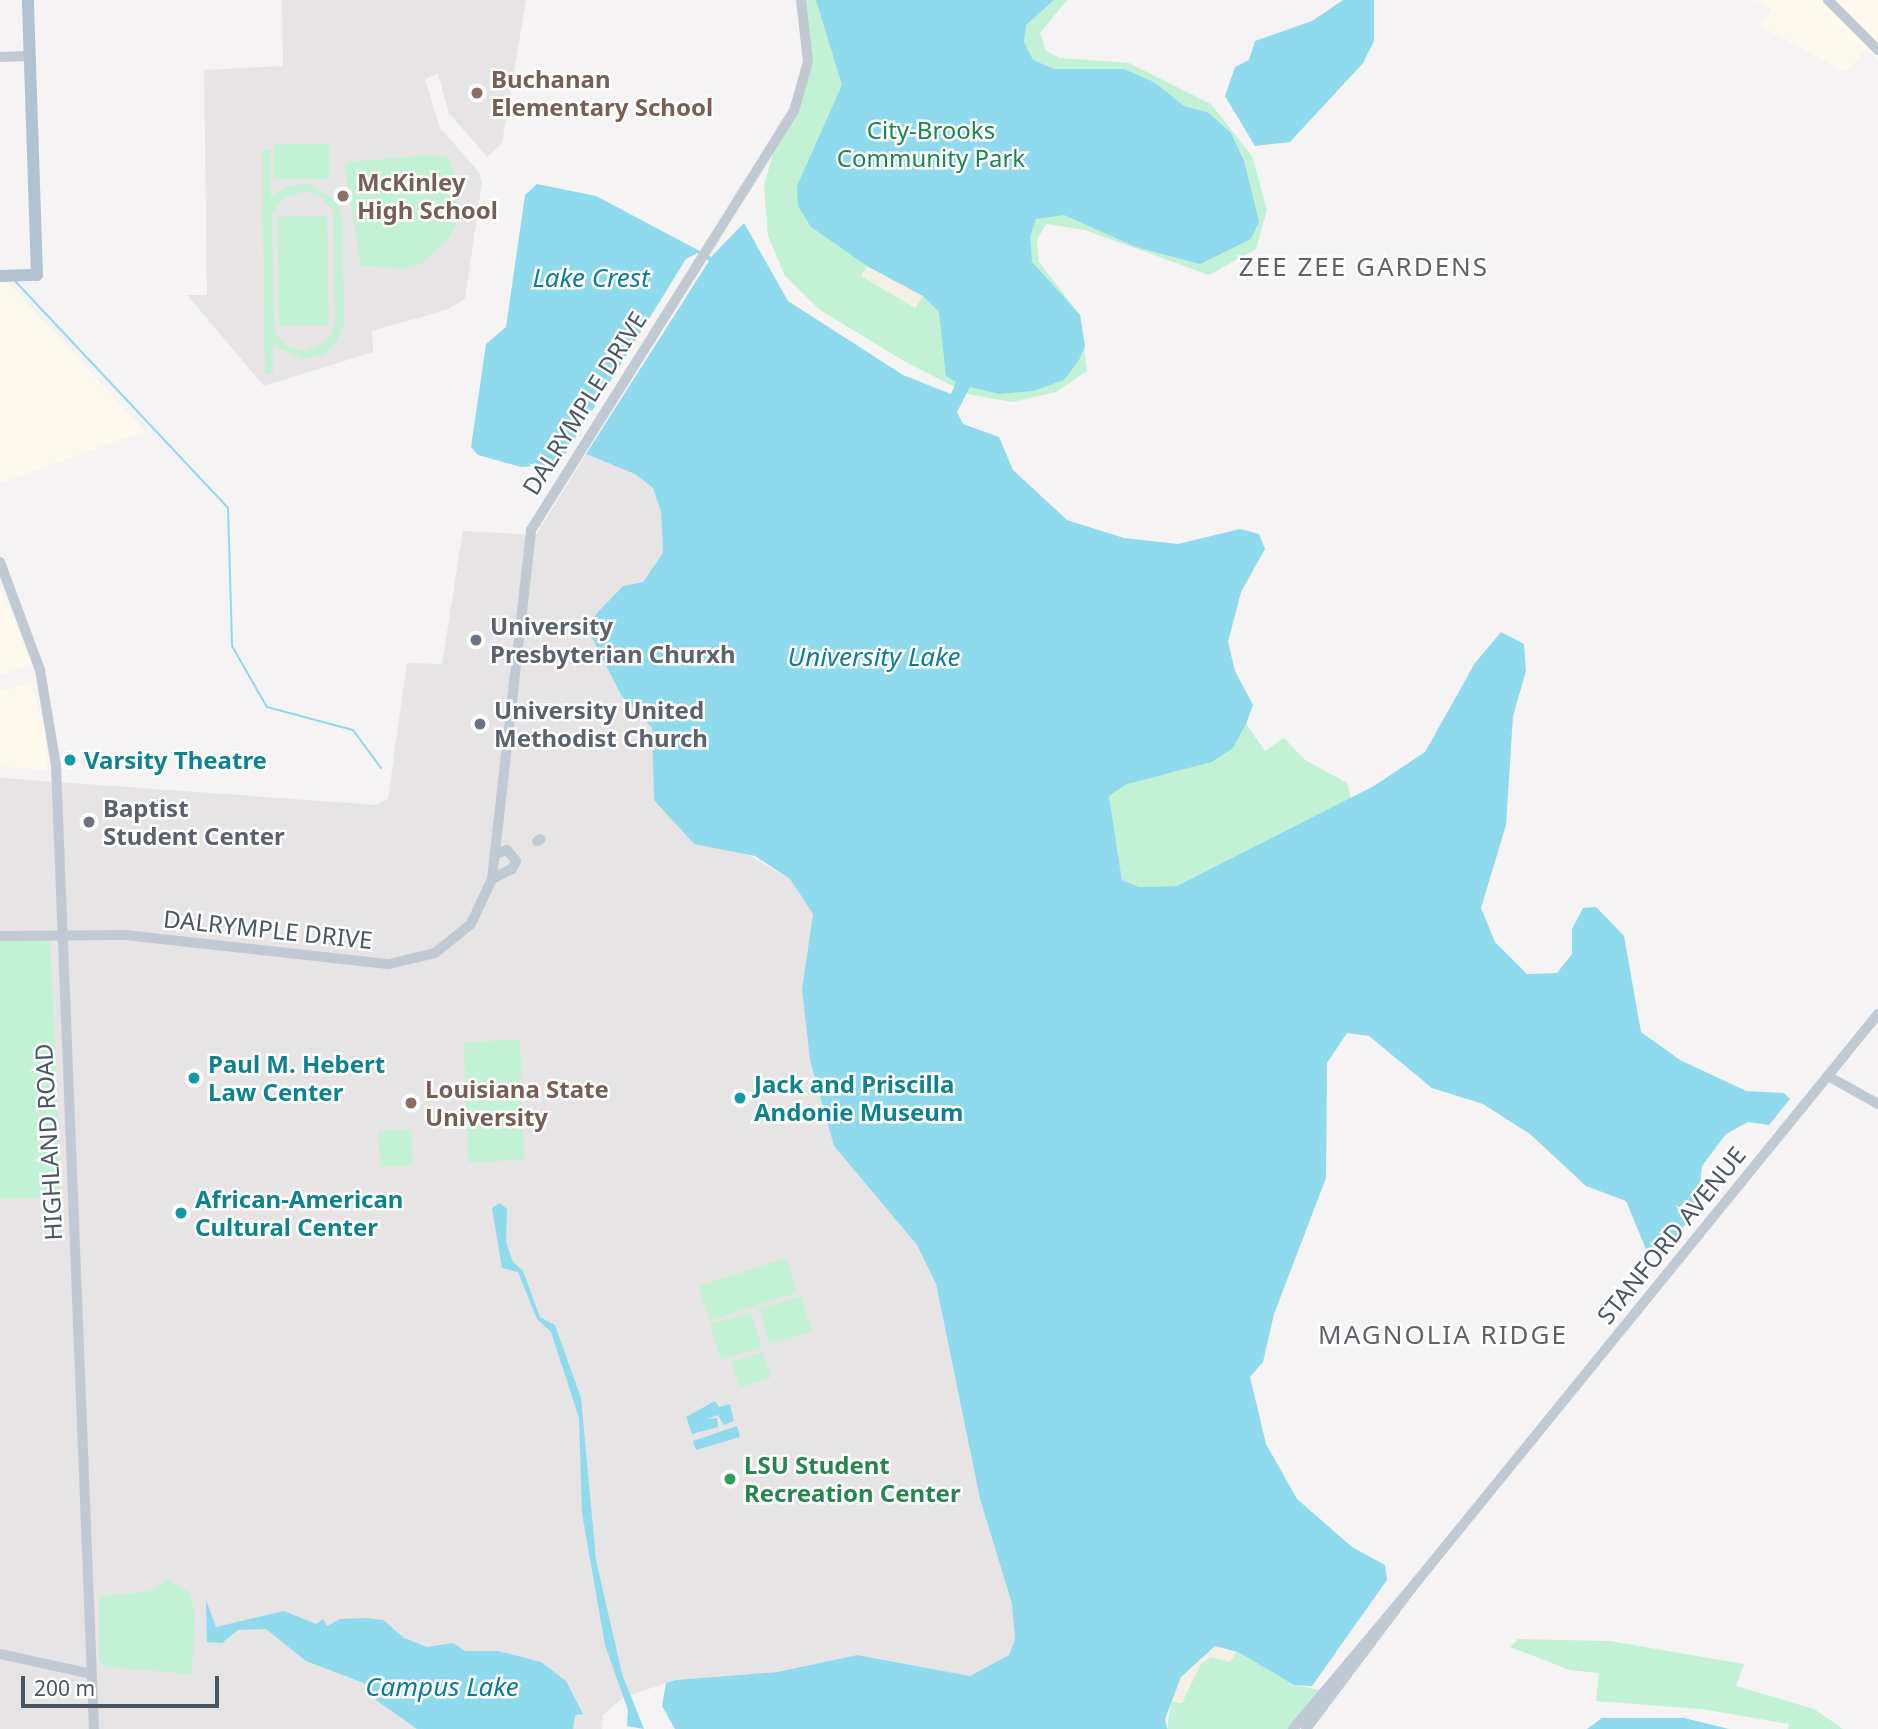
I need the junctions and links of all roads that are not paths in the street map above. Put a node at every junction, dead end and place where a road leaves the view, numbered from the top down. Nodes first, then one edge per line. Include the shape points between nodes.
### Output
1 (28, 0) edge
2 (802, 0) edge
3 (1828, 0) edge
4 (1878, 50) edge
5 (29, 56) junction
6 (0, 57) edge
7 (1, 276) edge
8 (0, 562) edge
9 (498, 823) junction
10 (507, 850) junction
11 (494, 859) junction
12 (501, 872) junction
13 (492, 880) junction
14 (60, 933) junction
15 (0, 936) edge
16 (1878, 1014) edge
17 (1828, 1076) junction
18 (1878, 1104) edge
19 (1418, 1580) junction
20 (0, 1654) edge
21 (91, 1674) junction
22 (94, 1729) edge
23 (1293, 1729) edge
24 (1306, 1729) edge

1 - 5 main road
2 - 9 street, DALRYMPLE DRIVE via 808,54 800,95 531,530
3 - 4 street
5 - 6 street
5 - 7 main road via 31,275
8 - 14 street, HIGHLAND ROAD via 35,654 50,713
9 - 10 street, DALRYMPLE DRIVE
9 - 11 street, DALRYMPLE DRIVE
10 - 11 street
10 - 12 street via 515,863
11 - 12 street
11 - 13 street, DALRYMPLE DRIVE
12 - 13 street, DALRYMPLE DRIVE
13 - 14 street, DALRYMPLE DRIVE via 471,924 424,957 389,964 292,949
14 - 15 street, DALRYMPLE DRIVE
14 - 21 street, HIGHLAND ROAD
16 - 17 street, STANFORD AVENUE
17 - 18 street
17 - 19 street, STANFORD AVENUE
19 - 23 street, STANFORD AVENUE
19 - 24 street, STANFORD AVENUE
20 - 21 street
21 - 22 street, HIGHLAND ROAD

